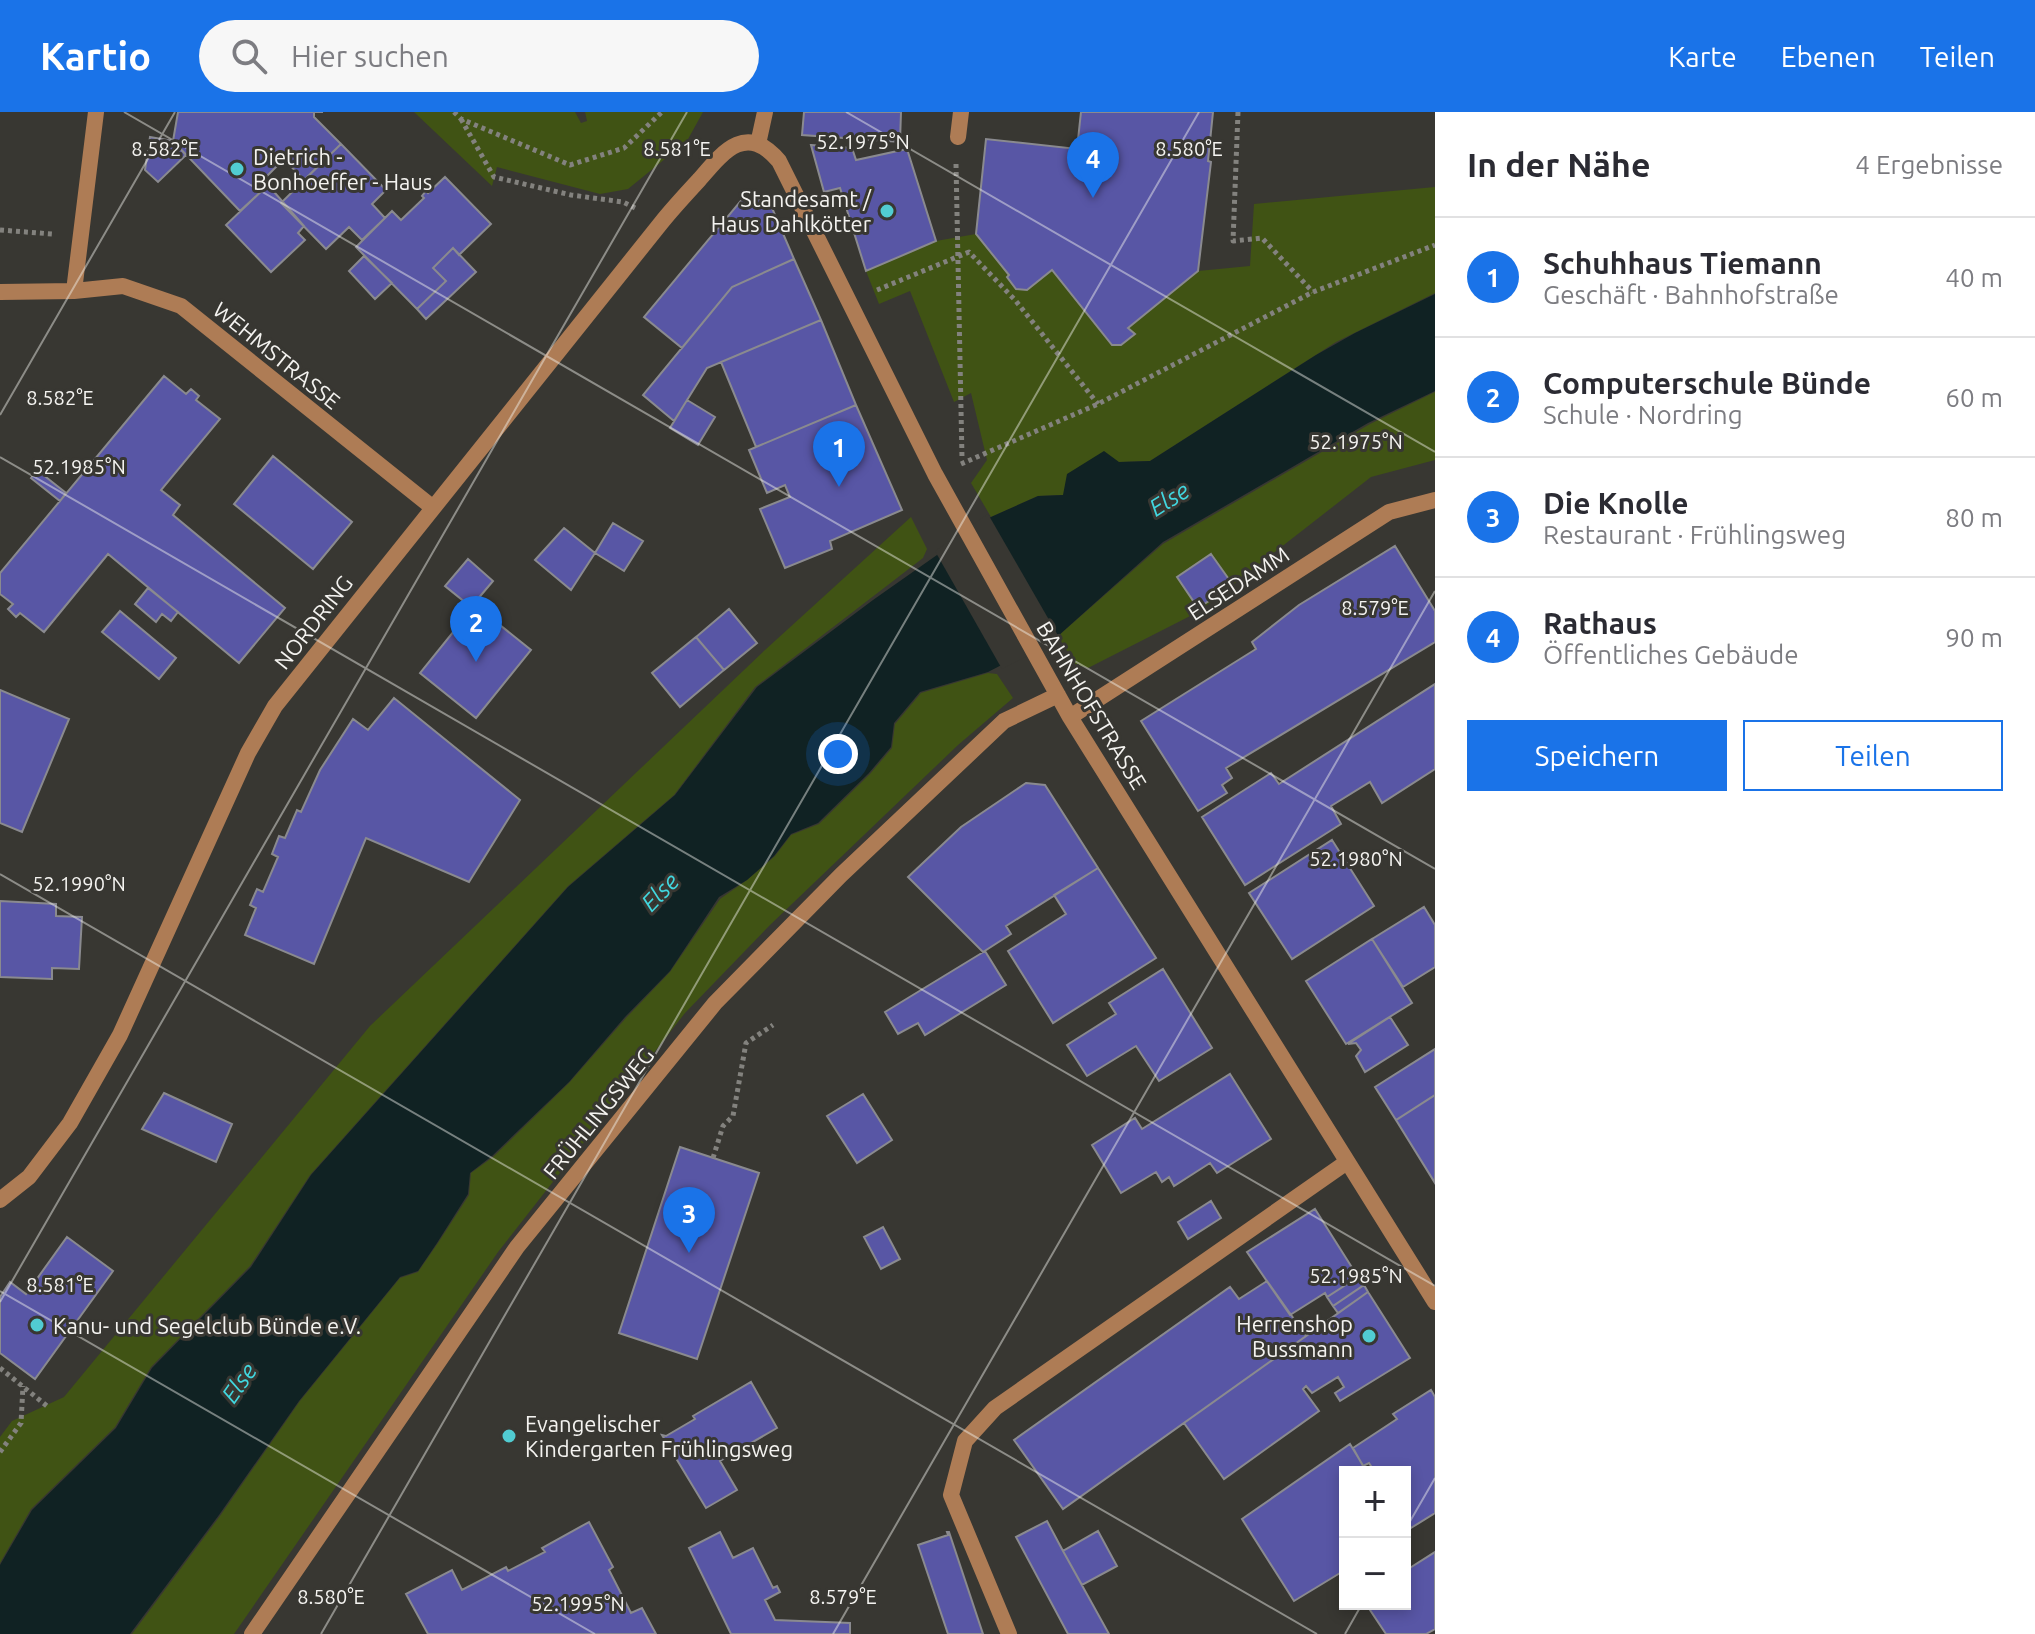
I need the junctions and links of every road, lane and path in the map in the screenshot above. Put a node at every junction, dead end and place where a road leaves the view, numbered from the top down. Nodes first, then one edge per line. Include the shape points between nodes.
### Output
1 (96, 112) edge
2 (454, 112) edge
3 (662, 112) edge
4 (765, 112) edge
5 (961, 112) edge
6 (1238, 112) edge
7 (461, 119) junction
8 (958, 137) dead end
9 (758, 144) junction
10 (956, 159) dead end
11 (623, 202) dead end
12 (0, 230) edge
13 (81, 236) junction
14 (1435, 245) edge
15 (958, 257) junction
16 (74, 291) junction
17 (0, 292) edge
18 (1313, 292) junction
19 (850, 301) junction
20 (1098, 404) junction
21 (971, 459) dead end
22 (962, 463) dead end
23 (1435, 500) edge
24 (432, 507) junction
25 (1058, 695) junction
26 (1070, 717) junction
27 (773, 1025) dead end
28 (713, 1158) dead end
29 (1347, 1162) junction
30 (0, 1200) edge
31 (1435, 1302) edge
32 (0, 1368) edge
33 (23, 1386) junction
34 (47, 1406) dead end
35 (0, 1452) edge
36 (252, 1634) edge
37 (1009, 1634) edge

1 - 13 street
2 - 7 path
3 - 7 path via 624,148 570,165
4 - 9 street
5 - 8 street
6 - 18 path via 1233,241 1262,238
7 - 11 path via 494,177
9 - 19 street, BAHNHOFSTRASSE via 779,161
9 - 24 street, NORDRING via 727,148
10 - 15 path
12 - 13 path
13 - 16 street
14 - 18 path
15 - 19 path
15 - 20 path via 969,252 1015,300
15 - 22 path
16 - 17 street, WEHMSTRASSE
16 - 24 street, WEHMSTRASSE via 123,286 181,306
18 - 20 path
19 - 25 street, BAHNHOFSTRASSE via 960,520
20 - 21 path
23 - 26 street, ELSEDAMM via 1389,512
24 - 30 street, NORDRING via 275,706 248,753 120,1035 62,1134 29,1177
25 - 26 street, BAHNHOFSTRASSE
25 - 36 street, FRÜHLINGSWEG via 1004,721 715,1003 517,1247
26 - 29 street, BAHNHOFSTRASSE
27 - 28 path via 746,1043 733,1116 723,1126
29 - 31 street, BAHNHOFSTRASSE
29 - 37 street via 995,1408 965,1441 951,1495
32 - 33 path
33 - 34 path
33 - 35 path via 21,1423

